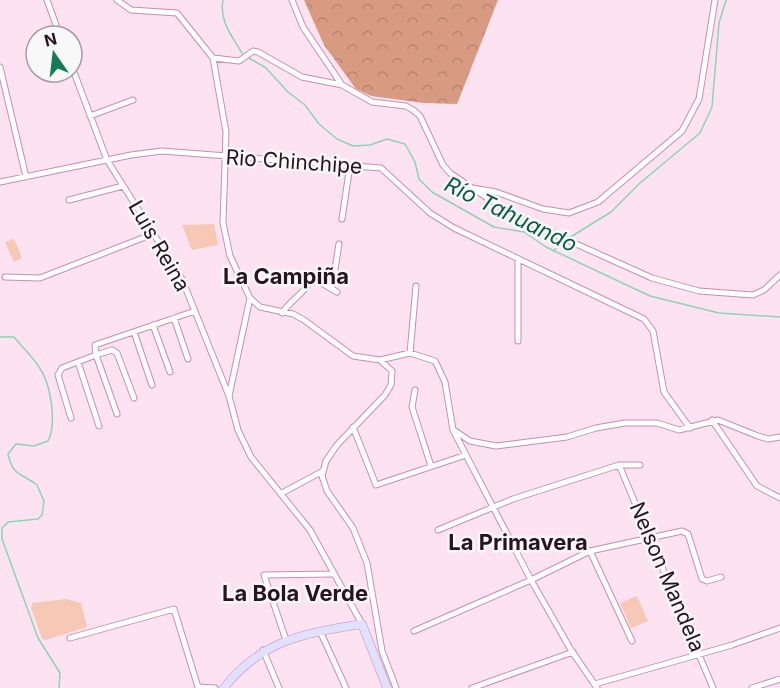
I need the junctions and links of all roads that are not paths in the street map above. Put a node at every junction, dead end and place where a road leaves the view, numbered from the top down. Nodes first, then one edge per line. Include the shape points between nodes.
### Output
1 (47, 0) edge
2 (117, 0) edge
3 (292, 0) edge
4 (710, 0) edge
5 (715, 0) edge
6 (711, 10) junction
7 (56, 24) edge
8 (213, 58) junction
9 (0, 67) edge
10 (78, 84) edge
11 (342, 85) junction
12 (133, 100) dead end
13 (90, 116) junction
14 (224, 157) junction
15 (107, 160) junction
16 (350, 165) junction
17 (26, 177) junction
18 (0, 183) edge
19 (123, 186) junction
20 (472, 188) junction
21 (69, 200) dead end
22 (342, 219) dead end
23 (153, 234) junction
24 (339, 244) dead end
25 (518, 259) junction
26 (780, 275) edge
27 (5, 277) dead end
28 (416, 286) dead end
29 (250, 298) junction
30 (195, 311) junction
31 (282, 313) junction
32 (174, 318) junction
33 (153, 326) junction
34 (134, 332) junction
35 (518, 341) dead end
36 (410, 353) junction
37 (96, 355) junction
38 (188, 358) dead end
39 (380, 360) junction
40 (78, 362) junction
41 (170, 372) dead end
42 (152, 385) dead end
43 (415, 390) dead end
44 (229, 396) junction
45 (134, 398) dead end
46 (117, 414) dead end
47 (71, 418) dead end
48 (712, 420) junction
49 (99, 426) dead end
50 (353, 427) junction
51 (690, 428) junction
52 (453, 430) junction
53 (780, 437) edge
54 (466, 455) junction
55 (620, 465) junction
56 (640, 465) dead end
57 (431, 466) junction
58 (323, 471) junction
59 (282, 493) junction
60 (780, 498) edge
61 (494, 506) junction
62 (438, 530) dead end
63 (650, 538) junction
64 (590, 550) junction
65 (332, 574) junction
66 (721, 577) dead end
67 (531, 580) junction
68 (362, 624) junction
69 (780, 628) edge
70 (320, 631) junction
71 (414, 631) dead end
72 (70, 638) dead end
73 (286, 640) junction
74 (632, 641) dead end
75 (263, 650) junction
76 (573, 652) junction
77 (699, 653) junction
78 (780, 679) edge
79 (596, 686) edge
80 (215, 688) edge
81 (224, 688) edge
82 (279, 688) edge
83 (346, 688) edge
84 (387, 688) edge
85 (396, 688) edge
86 (472, 688) edge
87 (713, 688) edge
88 (752, 688) edge

1 - 7 street
2 - 8 street via 131,10 177,13
3 - 11 street via 303,27
4 - 6 street
5 - 6 street
6 - 20 street via 699,99 682,131 598,201 569,213
8 - 11 street via 239,61 253,51 258,52 302,77
8 - 14 street via 223,104
9 - 17 street
10 - 13 street, Luis Reina
11 - 20 street via 372,102 413,110 420,116 443,165
12 - 13 street
13 - 15 street, Luis Reina
14 - 15 street, Rio Chinchipe via 162,151
14 - 16 street, Rio Chinchipe
14 - 29 street via 226,242
15 - 17 street, Rio Chinchipe
15 - 19 street, Luis Reina
16 - 22 street
16 - 25 street, Rio Chinchipe via 381,168 430,213
17 - 18 street, Rio Chinchipe
19 - 21 street
19 - 23 street, Luis Reina
20 - 26 street via 545,230 652,278 699,291 753,295
23 - 27 street via 40,279
23 - 30 street, Luis Reina via 182,279
24 - 31 street via 334,290 318,281 310,282
25 - 35 street
25 - 51 street, Rio Chinchipe via 650,324 661,384
28 - 36 street
29 - 31 street via 260,307
29 - 44 street
30 - 32 street
30 - 44 street, Luis Reina
31 - 39 street via 304,320 353,356
32 - 33 street
32 - 38 street
33 - 34 street
33 - 41 street
34 - 37 street via 95,345
34 - 42 street
36 - 39 street
36 - 52 street via 427,357 441,370
37 - 40 street
37 - 45 street via 112,350 117,353
37 - 46 street
39 - 50 street via 391,368 391,385
40 - 47 street via 62,368 58,375
40 - 49 street
43 - 57 street via 412,407
44 - 59 street, Luis Reina via 251,458
48 - 51 street
48 - 53 street via 758,436
48 - 60 street via 757,486
50 - 57 street via 376,486
50 - 58 street via 329,455
51 - 52 street via 625,423 567,437 496,446 470,441
52 - 54 street
54 - 57 street
54 - 61 street
55 - 56 street
55 - 61 street
55 - 63 street, Nelson Mandela
58 - 59 street
58 - 85 street via 327,492 348,519 367,563 382,651
59 - 65 street, Luis Reina via 310,530
61 - 62 street
61 - 67 street
63 - 64 street
63 - 66 street via 686,532 702,579
63 - 77 street, Nelson Mandela
64 - 67 street
64 - 74 street
65 - 68 street, Luis Reina
65 - 73 street via 264,575
67 - 71 street
67 - 76 street
68 - 70 main road
68 - 84 main road
69 - 77 street
70 - 73 main road
70 - 83 street
72 - 80 street via 174,609 198,687
73 - 75 main road
75 - 81 main road
75 - 82 street
76 - 79 street
76 - 86 street
77 - 79 street
77 - 87 street, Nelson Mandela
78 - 88 street

